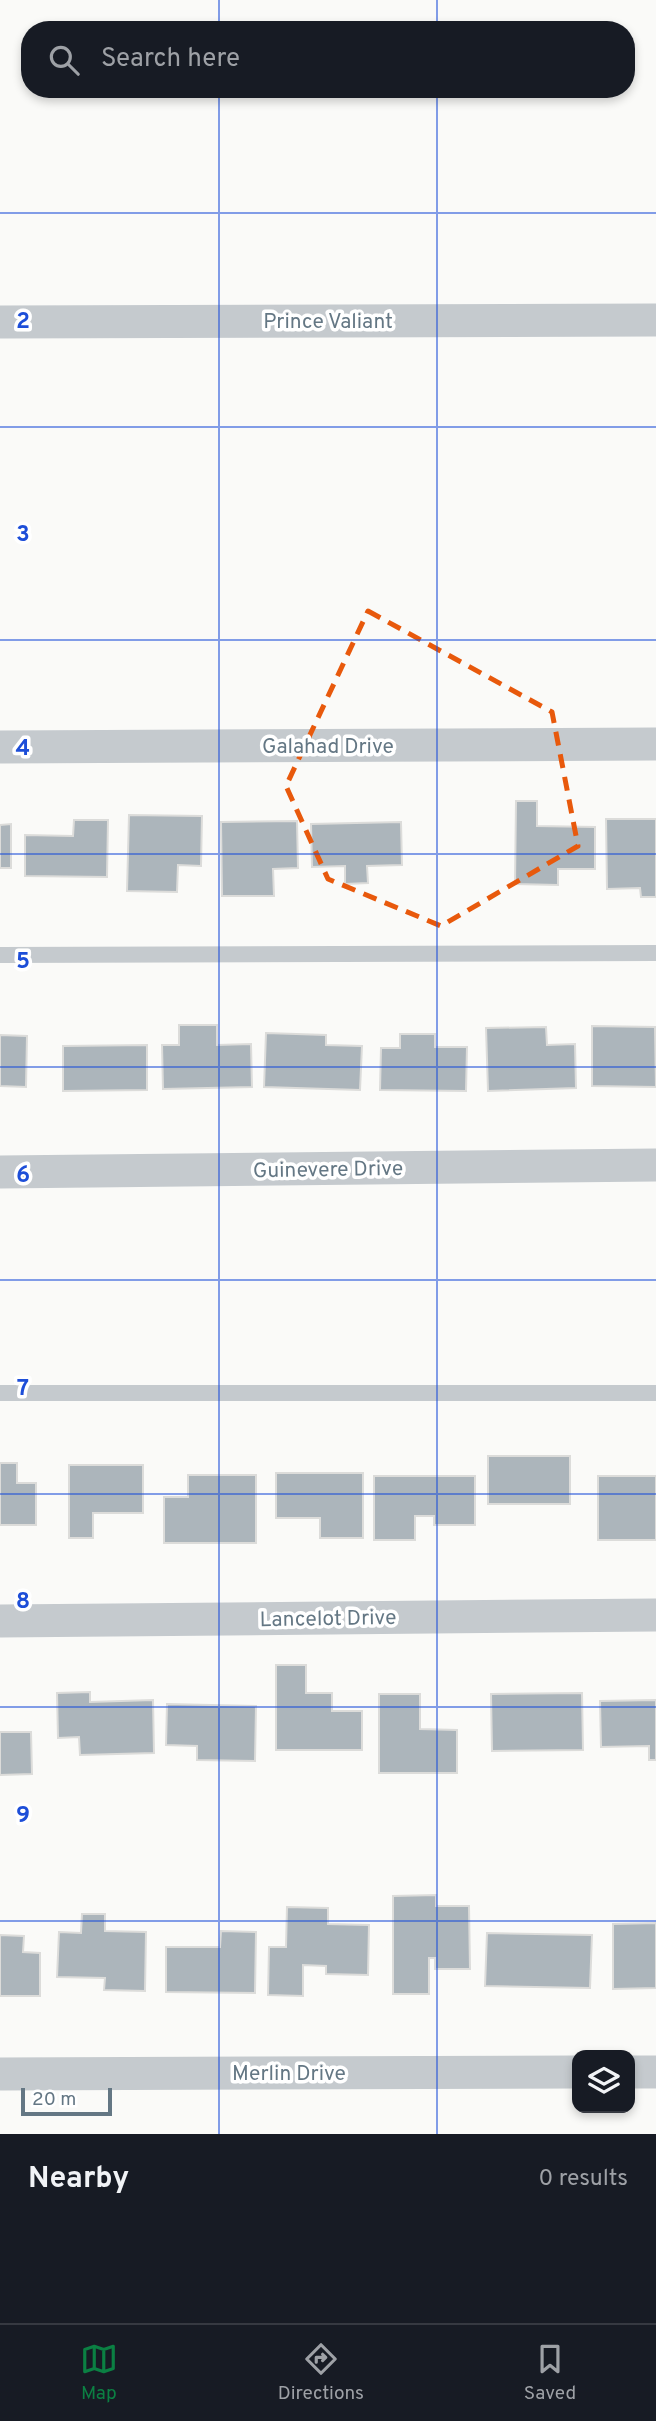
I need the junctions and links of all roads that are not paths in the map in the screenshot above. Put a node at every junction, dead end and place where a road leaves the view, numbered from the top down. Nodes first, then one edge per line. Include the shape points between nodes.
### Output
1 (656, 320) edge
2 (0, 322) edge
3 (656, 744) edge
4 (0, 747) edge
5 (656, 953) edge
6 (0, 955) edge
7 (656, 1165) edge
8 (0, 1172) edge
9 (0, 1392) edge
10 (656, 1393) edge
11 (656, 1615) edge
12 (0, 1621) edge
13 (572, 2072) edge
14 (635, 2072) edge
15 (656, 2072) edge
16 (0, 2074) edge

1 - 2 street, Prince Valiant
3 - 4 street, Galahad Drive
5 - 6 lane
7 - 8 street, Guinevere Drive
9 - 10 lane
11 - 12 street, Lancelot Drive
13 - 16 street, Merlin Drive
14 - 15 street

